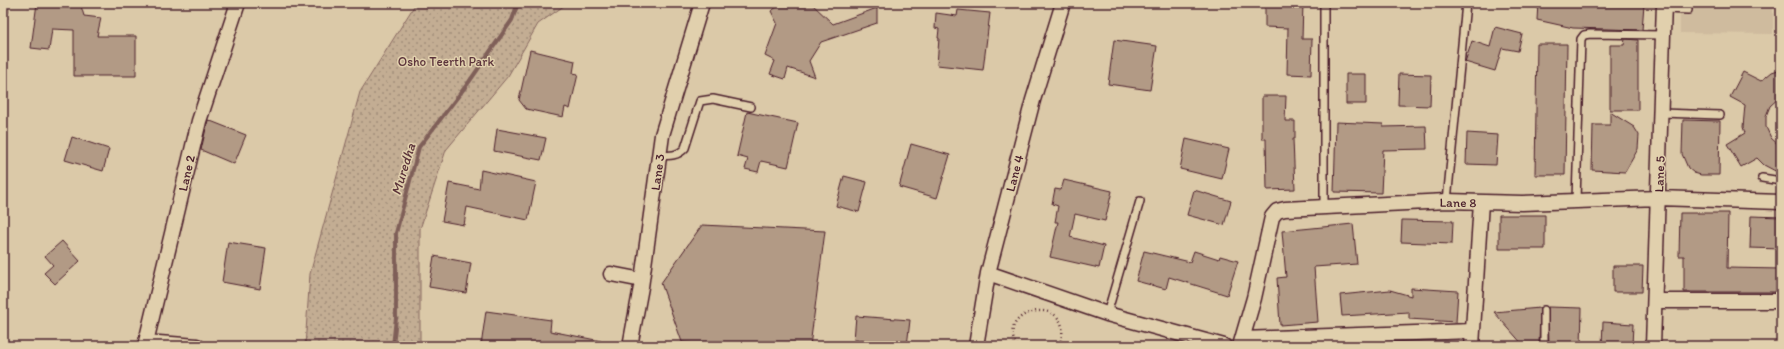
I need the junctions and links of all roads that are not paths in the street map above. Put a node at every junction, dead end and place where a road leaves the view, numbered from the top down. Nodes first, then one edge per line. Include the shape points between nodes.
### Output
1 (238, 3) edge
2 (702, 3) edge
3 (1063, 3) edge
4 (1324, 3) edge
5 (1466, 3) edge
6 (1664, 6) edge
7 (1688, 10) dead end
8 (1664, 35) junction
9 (751, 107) dead end
10 (1661, 113) junction
11 (1720, 115) dead end
12 (660, 155) junction
13 (1762, 178) dead end
14 (1781, 181) edge
15 (1658, 198) junction
16 (1576, 200) junction
17 (1140, 201) dead end
18 (1446, 201) junction
19 (1481, 202) junction
20 (1781, 202) edge
21 (1324, 208) junction
22 (988, 273) junction
23 (611, 274) dead end
24 (642, 280) junction
25 (1655, 301) junction
26 (1781, 301) edge
27 (1544, 310) dead end
28 (1107, 314) junction
29 (1473, 331) junction
30 (1242, 342) edge
31 (146, 344) edge
32 (197, 346) edge
33 (630, 346) edge
34 (976, 346) edge
35 (1224, 346) edge
36 (1472, 346) edge
37 (1544, 346) edge
38 (1653, 346) edge

1 - 31 street, Lane 2 via 199,120
2 - 12 street, Lane 3 via 662,135
3 - 22 street, Lane 4 via 1033,100
4 - 21 lane
5 - 18 lane
6 - 7 lane
6 - 8 street, Lane 5
8 - 10 street, Lane 5
8 - 16 lane via 1590,34 1584,35 1581,39
9 - 12 lane via 712,99 700,101 685,148 680,153 670,156
10 - 11 lane
10 - 15 street, Lane 5
12 - 24 street, Lane 3
13 - 14 lane
15 - 16 street, Lane 8
15 - 20 street, Lane 8
15 - 25 street, Lane 5
16 - 19 street, Lane 8
17 - 28 lane
18 - 19 street, Lane 8
18 - 21 street, Lane 8
19 - 29 street
21 - 30 street, Lane 8 via 1285,209 1277,211 1272,217
22 - 28 street
22 - 34 street, Lane 4
23 - 24 street
24 - 33 street, Lane 3
25 - 26 street
25 - 38 street, Lane 5
27 - 37 lane
28 - 35 street
29 - 30 street
29 - 36 street
31 - 32 street

